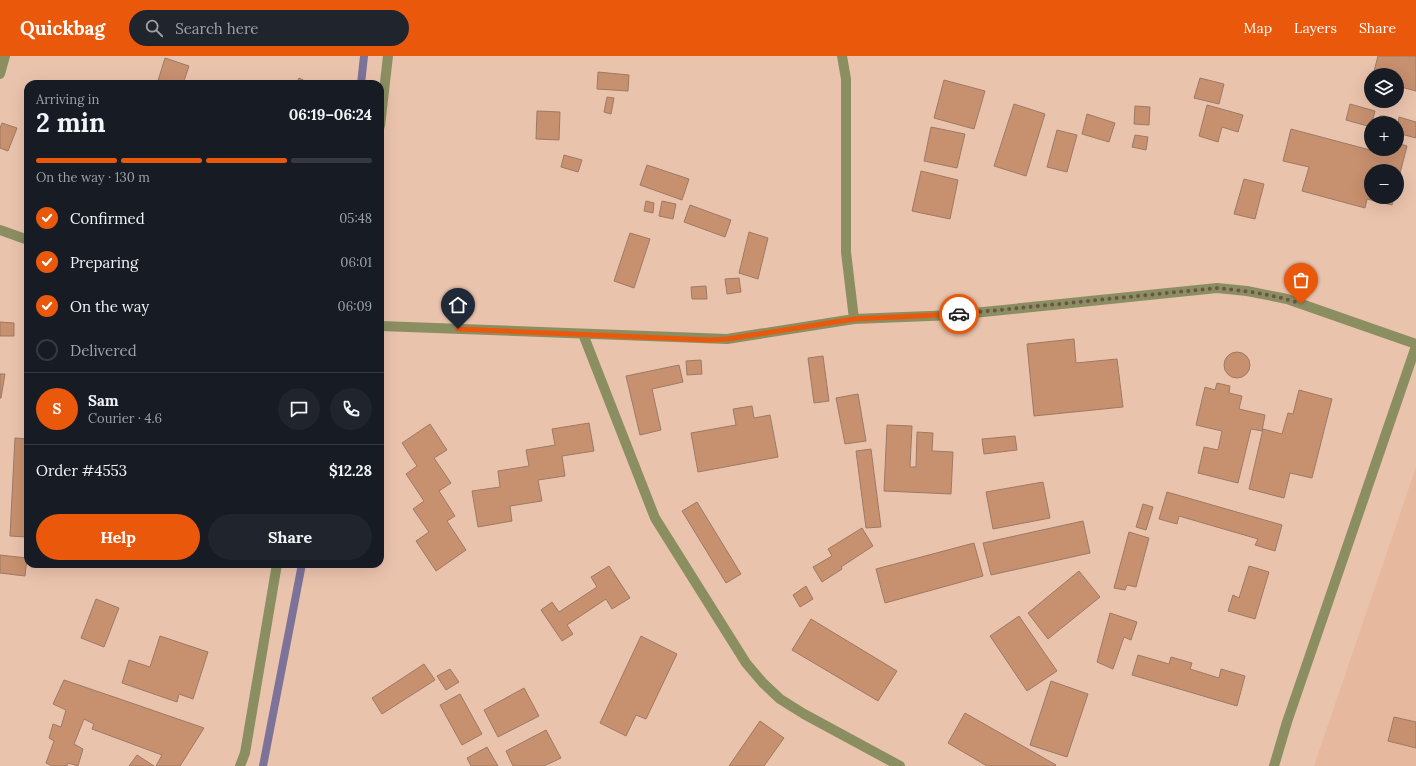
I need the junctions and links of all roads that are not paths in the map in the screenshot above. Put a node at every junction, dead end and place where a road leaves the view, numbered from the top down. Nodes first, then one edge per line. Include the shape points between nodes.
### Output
1 (5, 56) edge
2 (388, 56) edge
3 (842, 56) edge
4 (0, 74) edge
5 (384, 91) edge
6 (0, 230) edge
7 (24, 239) edge
8 (854, 319) junction
9 (384, 326) edge
10 (583, 334) junction
11 (1416, 345) edge
12 (277, 568) edge
13 (240, 766) edge
14 (900, 766) edge
15 (1274, 766) edge

1 - 4 street
2 - 5 street
3 - 8 street via 846,79 846,252
6 - 7 street
8 - 10 street via 727,339
8 - 11 street via 954,315 1217,288 1286,299
9 - 10 street
10 - 14 street via 655,518 746,663 780,699
11 - 15 street
12 - 13 street via 245,753

